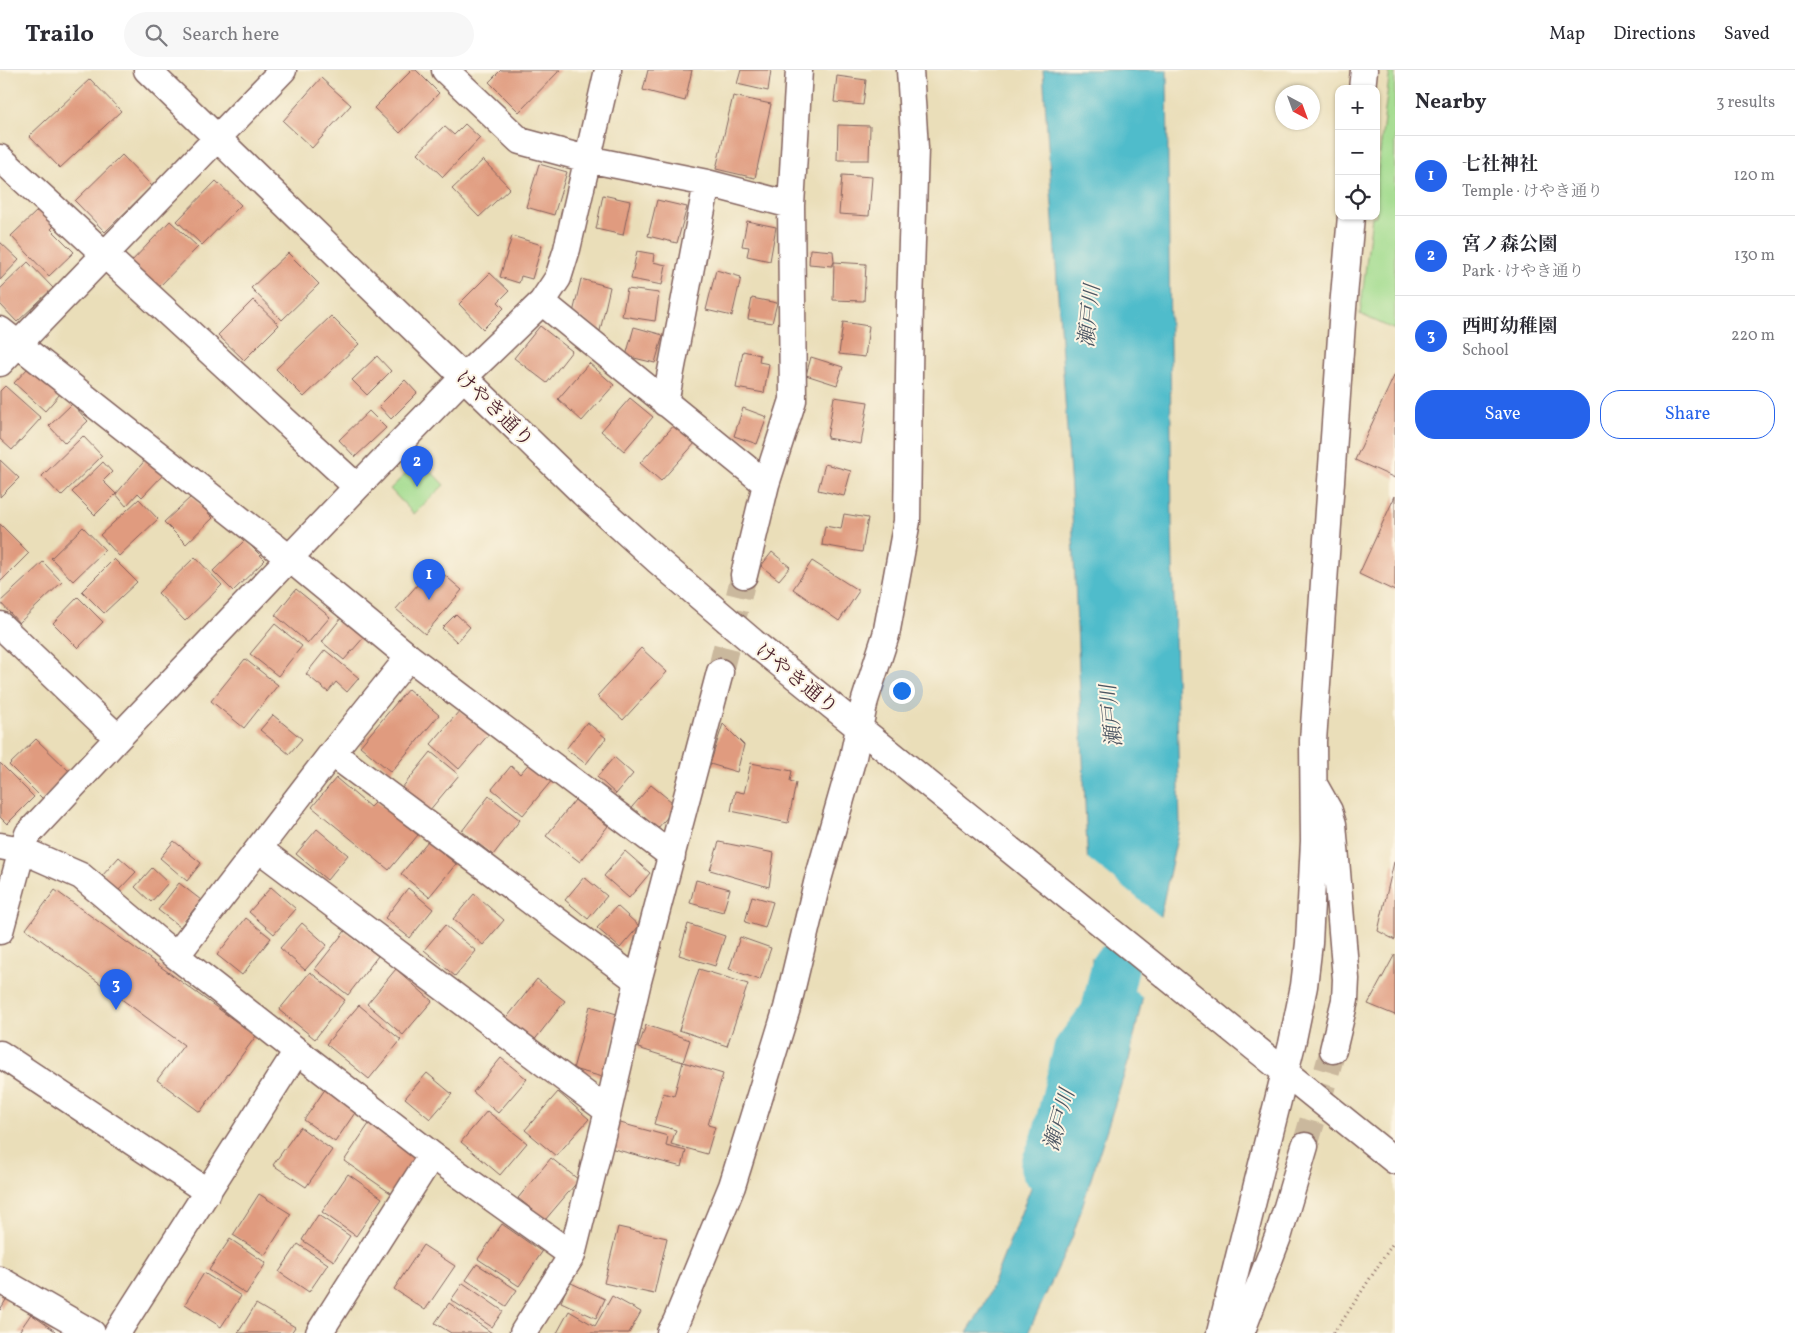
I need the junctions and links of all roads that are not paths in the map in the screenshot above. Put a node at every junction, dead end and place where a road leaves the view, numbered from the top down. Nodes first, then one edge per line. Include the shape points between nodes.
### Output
1 (147, 70) edge
2 (283, 70) edge
3 (444, 70) edge
4 (608, 70) edge
5 (799, 70) edge
6 (910, 70) edge
7 (1364, 70) edge
8 (1362, 85) edge
9 (217, 138) junction
10 (0, 158) edge
11 (587, 159) junction
12 (707, 183) junction
13 (791, 205) junction
14 (1351, 220) edge
15 (104, 255) junction
16 (542, 302) junction
17 (9, 337) edge
18 (0, 362) edge
19 (464, 377) junction
20 (665, 403) junction
21 (766, 484) junction
22 (357, 487) junction
23 (290, 558) junction
24 (744, 574) tunnel mouth
25 (0, 625) edge
26 (409, 657) junction
27 (720, 672) tunnel mouth
28 (863, 733) junction
29 (118, 738) junction
30 (332, 753) junction
31 (1313, 782) junction
32 (11, 848) edge
33 (258, 849) junction
34 (672, 856) junction
35 (0, 931) edge
36 (176, 956) junction
37 (638, 981) junction
38 (1333, 1050) tunnel mouth
39 (297, 1051) junction
40 (0, 1054) edge
41 (1279, 1068) junction
42 (608, 1110) junction
43 (1305, 1146) tunnel mouth
44 (432, 1155) junction
45 (1395, 1161) edge
46 (208, 1192) junction
47 (572, 1255) junction
48 (0, 1280) edge
49 (111, 1333) edge
50 (319, 1333) edge
51 (524, 1333) edge
52 (670, 1333) edge
53 (1220, 1333) edge
54 (1242, 1333) edge

1 - 9 street, けやき通り
2 - 9 street
3 - 11 street via 520,141
4 - 11 street
5 - 13 street
6 - 28 street via 915,148 907,521 886,635 865,700
7 - 8 street
9 - 15 street
9 - 19 street, けやき通り
10 - 15 street
11 - 12 street
11 - 16 street via 567,250 558,278
12 - 13 street
12 - 20 street
13 - 21 street via 793,400
14 - 31 street via 1313,740
15 - 17 street
15 - 22 street
16 - 19 street
16 - 20 street
17 - 18 street
17 - 23 street
19 - 22 street
19 - 28 street, けやき通り via 658,561
20 - 21 street
21 - 24 street
22 - 23 street
23 - 26 street
23 - 29 street
25 - 29 street
26 - 30 street
26 - 34 street
27 - 34 street
28 - 41 street, けやき通り
28 - 52 street via 853,757 817,883 787,1008 732,1186
29 - 32 street
30 - 33 street
30 - 37 street
31 - 38 street via 1333,824 1346,979 1345,1000
31 - 41 street via 1314,841 1304,986
32 - 35 street
32 - 36 street via 81,876
33 - 36 street
33 - 42 street
34 - 37 street
36 - 39 street
37 - 42 street
39 - 44 street
39 - 46 street
40 - 46 street
41 - 45 street, けやき通り
41 - 53 street
42 - 47 street
43 - 54 street via 1279,1234
44 - 47 street
44 - 50 street
46 - 49 street
47 - 51 street
48 - 49 street

